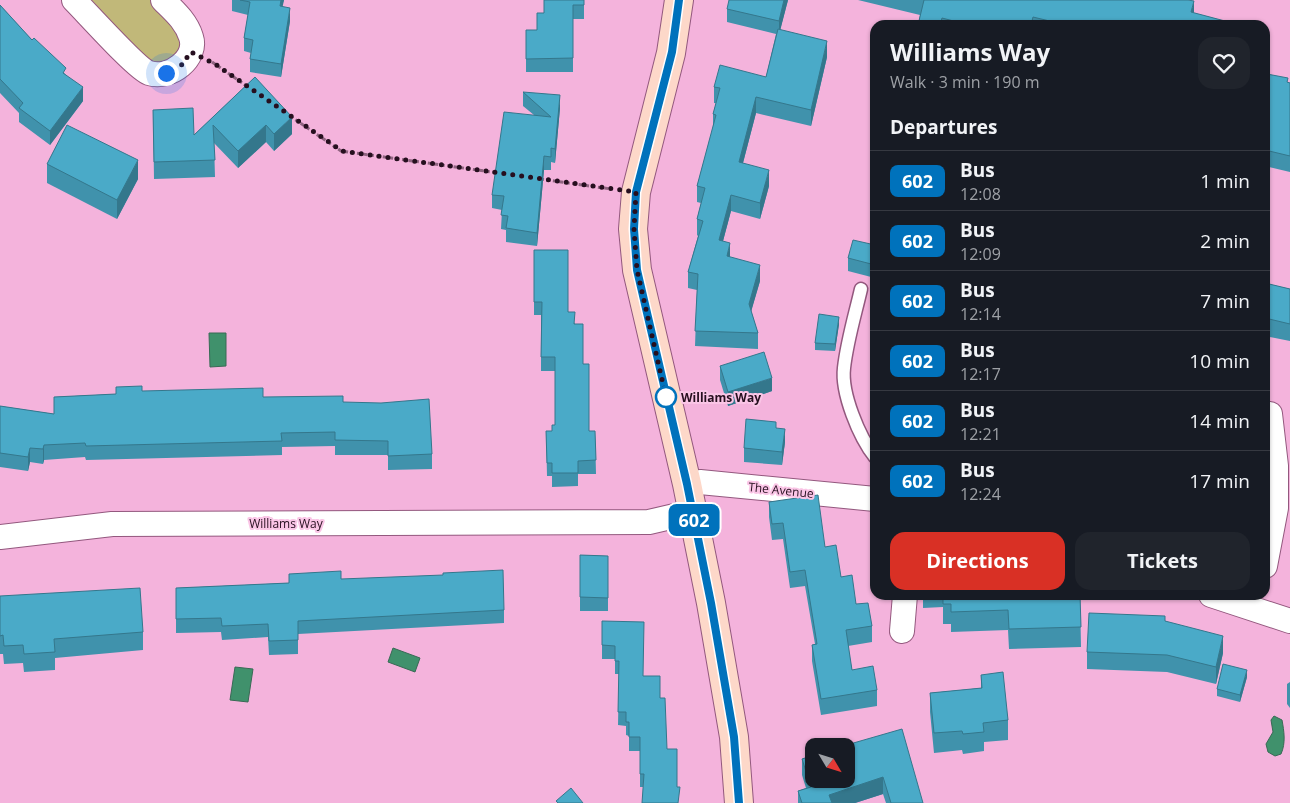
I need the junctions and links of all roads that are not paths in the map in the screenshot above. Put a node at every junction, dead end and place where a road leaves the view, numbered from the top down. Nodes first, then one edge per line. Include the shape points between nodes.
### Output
1 (74, 0) edge
2 (163, 0) edge
3 (678, 0) edge
4 (861, 289) dead end
5 (1270, 414) dead end
6 (870, 450) edge
7 (687, 484) junction
8 (870, 499) edge
9 (692, 512) junction
10 (0, 537) edge
11 (1270, 540) edge
12 (905, 600) edge
13 (1240, 600) edge
14 (1258, 603) edge
15 (1290, 621) edge
16 (902, 631) dead end
17 (739, 803) edge

1 - 2 street via 149,73 166,73 180,67 191,52 192,39 185,23
3 - 7 street via 672,52 636,192 634,229 637,270
4 - 6 lane via 844,370 849,405
5 - 11 street via 1276,466 1276,508
7 - 8 street, The Avenue via 700,482
7 - 9 street
9 - 10 street, Williams Way via 649,522 112,524
9 - 17 street via 734,737
12 - 16 street
13 - 14 street
14 - 15 street

